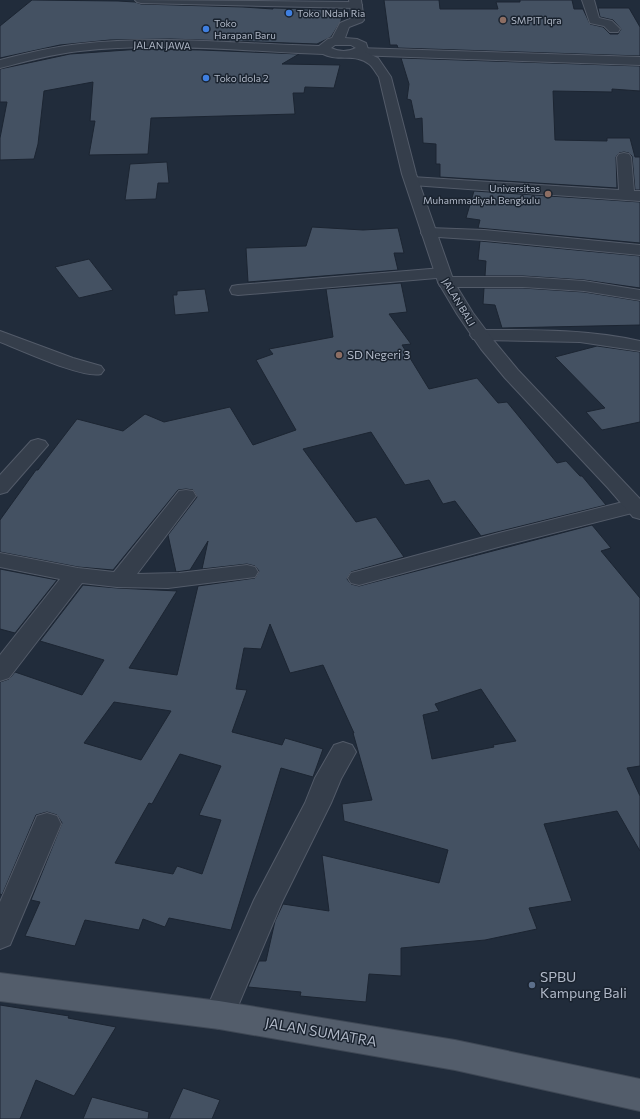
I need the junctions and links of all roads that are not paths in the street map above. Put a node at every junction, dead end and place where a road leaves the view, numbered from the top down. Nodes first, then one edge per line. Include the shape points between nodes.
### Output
1 (141, 0) edge
2 (588, 0) edge
3 (356, 2) edge
4 (363, 26) junction
5 (614, 29) dead end
6 (337, 41) junction
7 (326, 50) junction
8 (358, 50) junction
9 (0, 54) edge
10 (19, 58) junction
11 (640, 61) edge
12 (0, 64) edge
13 (624, 157) dead end
14 (414, 186) junction
15 (636, 198) edge
16 (429, 233) junction
17 (640, 250) edge
18 (444, 278) junction
19 (238, 290) dead end
20 (640, 295) edge
21 (479, 335) junction
22 (0, 336) edge
23 (640, 346) edge
24 (95, 370) dead end
25 (38, 445) dead end
26 (0, 488) edge
27 (186, 496) dead end
28 (637, 509) edge
29 (0, 560) edge
30 (247, 572) dead end
31 (75, 576) junction
32 (360, 578) dead end
33 (120, 580) junction
34 (0, 672) edge
35 (343, 752) dead end
36 (48, 824) dead end
37 (0, 936) edge
38 (0, 987) edge
39 (219, 1015) junction
40 (640, 1095) edge

1 - 3 street
2 - 5 street via 594,21 608,23
3 - 4 street
4 - 6 street via 344,25
4 - 8 street
6 - 7 street via 325,46
6 - 8 street via 348,41
7 - 8 street, JALAN JAWA via 339,54
7 - 10 street, JALAN JAWA via 142,44 93,46
8 - 11 street
8 - 14 street, JALAN BALI via 374,61 385,77
9 - 10 street
10 - 12 street, JALAN JAWA
13 - 15 street
14 - 15 street
14 - 16 street, JALAN BALI
16 - 17 street via 484,235
16 - 18 street, JALAN BALI
18 - 19 street
18 - 20 street via 584,286
18 - 21 street, JALAN BALI
21 - 23 street via 597,338
21 - 28 street, JALAN BALI via 496,357
22 - 24 street
25 - 26 street
27 - 33 street
28 - 32 street via 499,540
29 - 31 street
30 - 33 street via 157,582
31 - 33 street
31 - 34 street
35 - 39 street via 268,900
36 - 37 street
38 - 39 main road, JALAN SUMATRA
39 - 40 main road, JALAN SUMATRA via 455,1055

